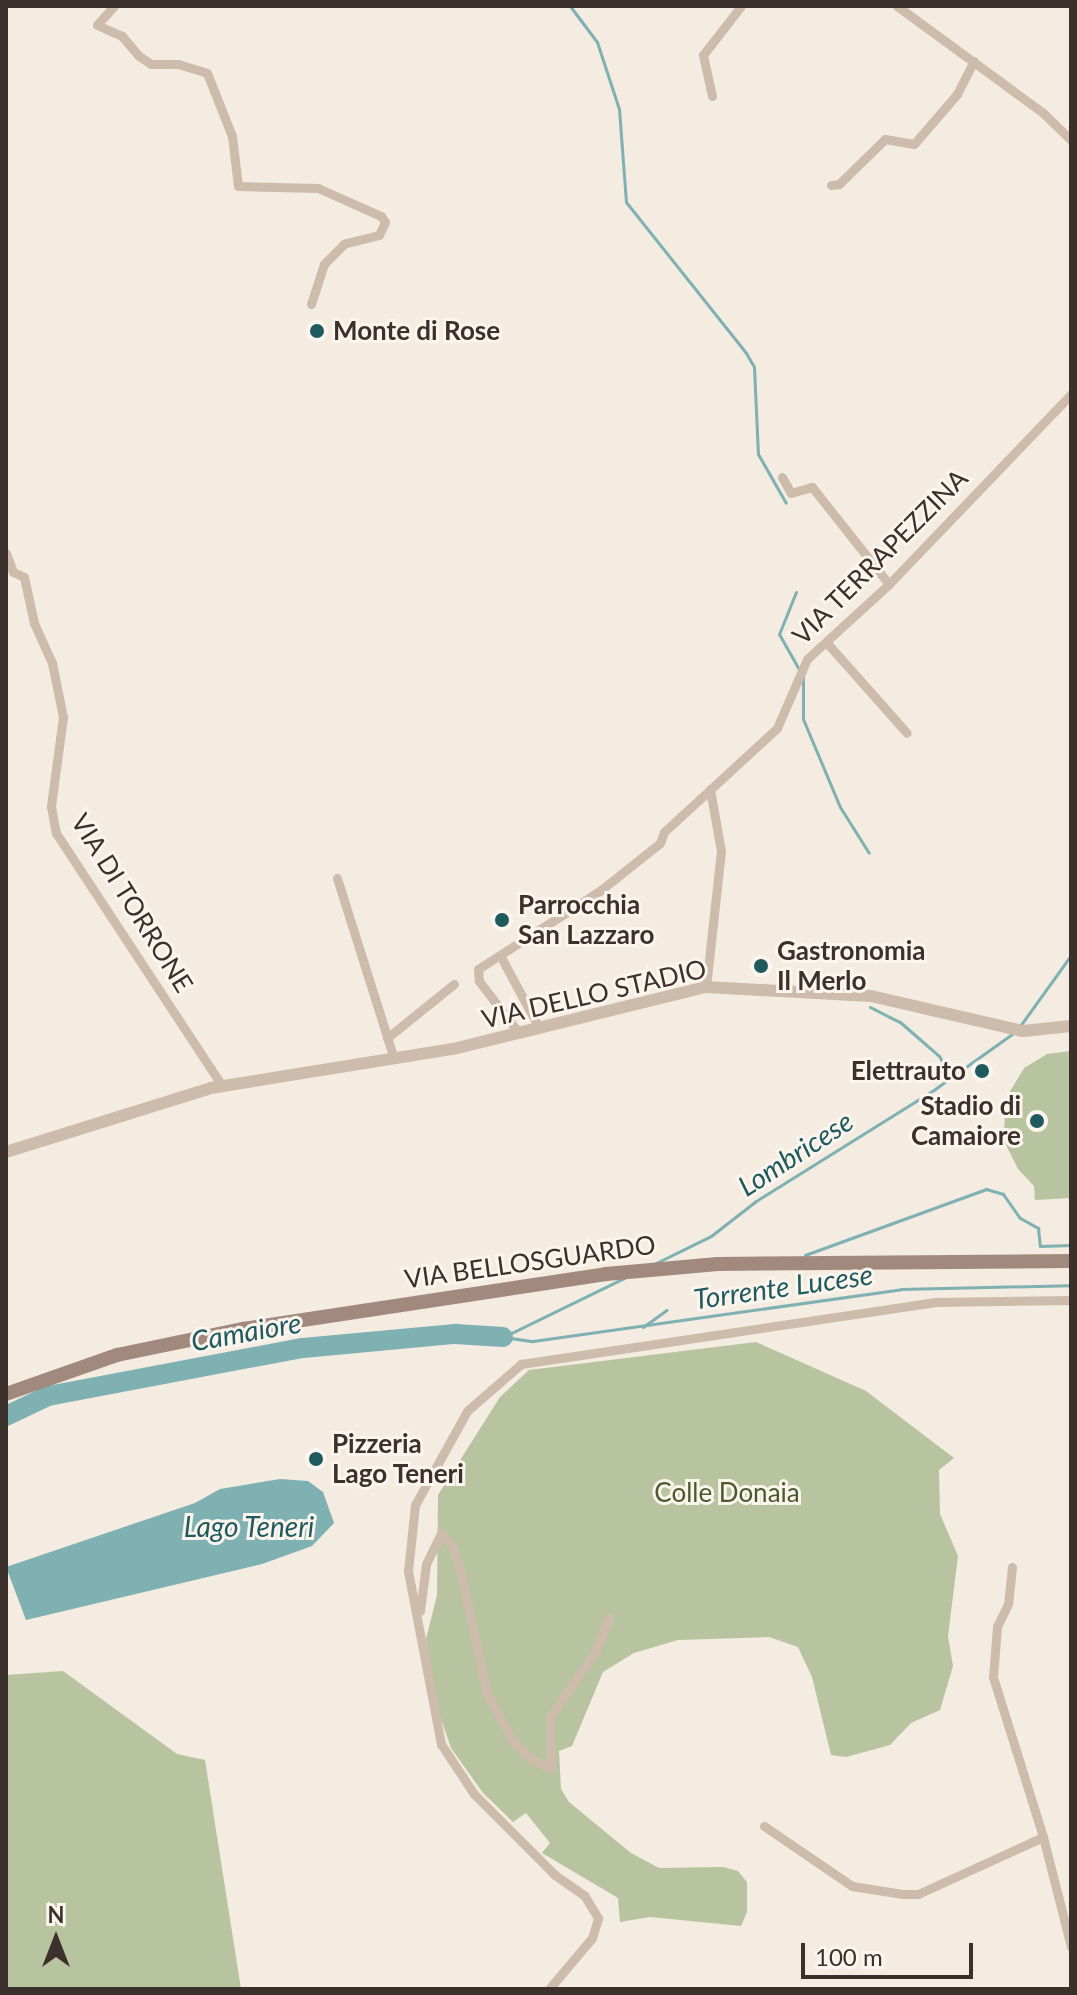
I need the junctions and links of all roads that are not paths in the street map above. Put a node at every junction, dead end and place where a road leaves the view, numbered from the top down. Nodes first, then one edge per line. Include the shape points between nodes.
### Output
1 (114, 6) edge
2 (741, 6) edge
3 (897, 6) edge
4 (974, 61) junction
5 (712, 96) dead end
6 (1071, 140) edge
7 (831, 185) dead end
8 (311, 304) dead end
9 (1071, 394) edge
10 (782, 477) dead end
11 (6, 553) edge
12 (889, 584) junction
13 (827, 643) junction
14 (907, 733) dead end
15 (710, 789) junction
16 (337, 878) dead end
17 (501, 957) junction
18 (454, 984) dead end
19 (706, 987) junction
20 (1071, 1026) edge
21 (539, 1028) junction
22 (519, 1033) junction
23 (387, 1038) junction
24 (393, 1056) junction
25 (222, 1086) junction
26 (6, 1152) edge
27 (1071, 1261) edge
28 (1071, 1300) edge
29 (6, 1394) edge
30 (1012, 1567) dead end
31 (419, 1618) junction
32 (609, 1618) dead end
33 (764, 1826) dead end
34 (1043, 1837) junction
35 (1071, 1947) edge
36 (549, 1989) edge

1 - 8 street via 97,25 122,36 139,56 151,64 178,64 207,73 232,136 238,186 318,188 385,222 379,235 344,244 324,264
2 - 5 street via 703,55
3 - 4 street
4 - 6 street
4 - 7 street via 957,94 914,144 885,139 839,184
9 - 12 street, VIA TERRAPEZZINA
10 - 12 street via 791,493 812,487
11 - 25 street, VIA DI TORRONE via 13,572 24,577 63,717 51,806 56,833
12 - 13 street, VIA TERRAPEZZINA
13 - 14 street
13 - 15 street, VIA TERRAPEZZINA via 803,665 777,728
15 - 17 street, VIA TERRAPEZZINA via 664,832 660,843
15 - 19 street via 721,851
16 - 23 street
17 - 21 street
17 - 22 street, VIA TERRAPEZZINA via 476,974
18 - 23 street
19 - 20 street, VIA DELLO STADIO via 871,996 1023,1031
19 - 21 street, VIA DELLO STADIO
21 - 22 street, VIA DELLO STADIO
22 - 24 street, VIA DELLO STADIO
23 - 24 street
24 - 25 street, VIA DELLO STADIO
25 - 26 street, VIA DELLO STADIO
27 - 29 main road, VIA BELLOSGUARDO via 660,1268 606,1274 243,1329 117,1355
28 - 31 street via 937,1302 521,1364 467,1411 415,1505 408,1557
30 - 34 street via 1008,1604 997,1627 993,1677
31 - 32 street via 426,1564 441,1533 461,1574 487,1693 512,1740 532,1760 551,1768 550,1717 595,1652
31 - 36 street via 432,1711 453,1764 474,1794 538,1859 585,1896 598,1918 592,1938
33 - 34 street via 852,1886 902,1894 918,1894
34 - 35 street

